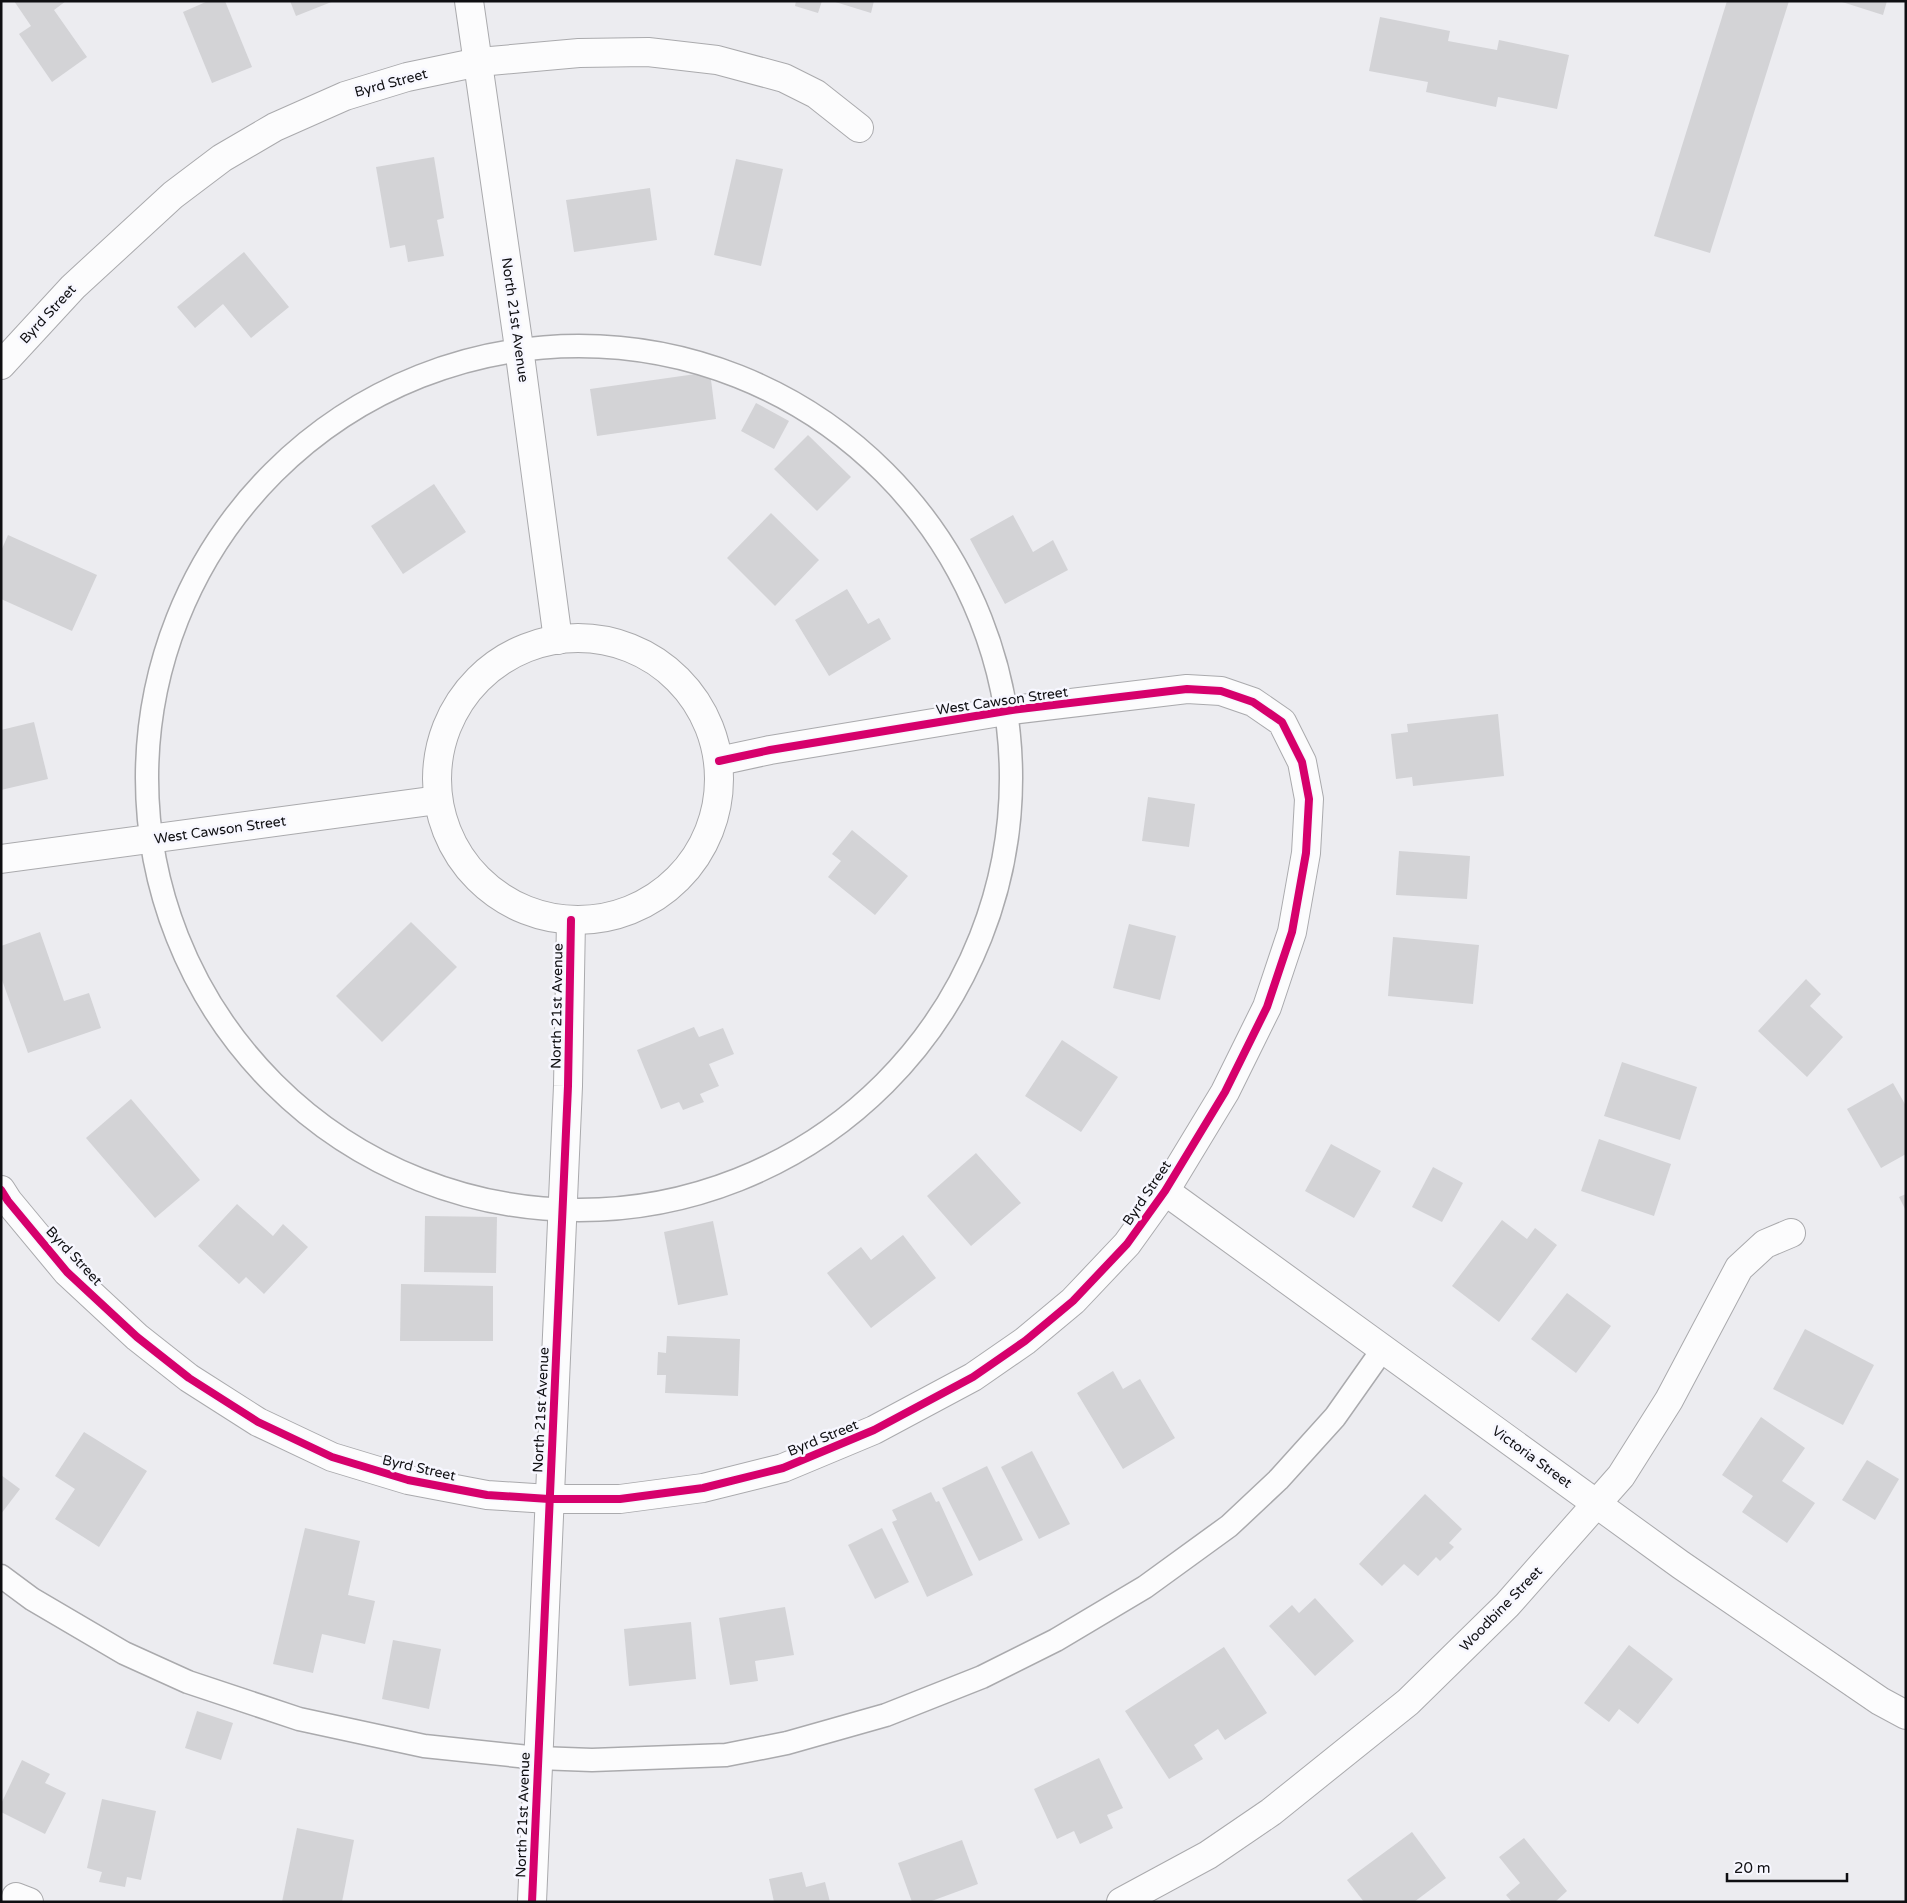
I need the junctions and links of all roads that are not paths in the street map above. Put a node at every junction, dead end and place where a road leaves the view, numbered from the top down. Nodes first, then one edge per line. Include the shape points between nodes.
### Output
1 (469, 1) edge
2 (479, 62) junction
3 (858, 128) dead end
4 (519, 348) junction
5 (1, 365) edge
6 (558, 640) junction
7 (1012, 710) junction
8 (1282, 722) joint
9 (719, 761) junction
10 (438, 800) junction
11 (148, 840) junction
12 (1, 859) edge
13 (571, 920) junction
14 (1, 1190) edge
15 (1165, 1191) junction
16 (562, 1216) junction
17 (1791, 1233) dead end
18 (1383, 1349) junction
19 (550, 1499) junction
20 (1597, 1505) junction
21 (1, 1576) edge
22 (1906, 1715) edge
23 (538, 1758) junction
24 (532, 1902) edge
25 (1121, 1902) edge

1 - 2 street, North 21st Avenue
2 - 3 street, Byrd Street via 648,52 717,60 784,78 816,94
2 - 4 street, North 21st Avenue
2 - 5 street, Byrd Street via 406,77 345,96 275,127 222,158 172,195 73,287
4 - 6 street, North 21st Avenue
4 - 7 lane via 577,340 636,347 707,366 775,394 836,432 890,478 929,521 966,580 995,644
4 - 11 lane via 432,369 373,391 324,420 290,448 260,480 230,525 201,587 166,692 154,745 148,796
6 - 9 street via 596,639 632,648 664,667 690,693 710,725
6 - 10 street via 523,650 491,668 465,695 447,727 440,754
7 - 8 street, West Cawson Street via 1187,689 1222,691 1253,702
7 - 9 street, West Cawson Street
7 - 16 lane via 1015,741 1008,812 997,867 972,939 950,988 908,1059 872,1100 838,1128 778,1162 716,1188 651,1209 598,1216
8 - 15 street, Byrd Street via 1302,762 1309,799 1306,853 1292,932 1267,1008 1225,1092
9 - 13 street via 719,796 710,830 688,868 670,887 640,906 606,918
10 - 11 street, West Cawson Street
10 - 13 street via 446,831 462,859 483,884 509,902 539,914
11 - 12 street, West Cawson Street
11 - 16 lane via 161,900 183,962 214,1018 247,1061 299,1112 359,1152 427,1182 498,1204
13 - 16 street, North 21st Avenue
14 - 19 street, Byrd Street via 68,1272 137,1337 189,1378 258,1422 332,1457 408,1480 487,1495
15 - 18 street, Victoria Street
15 - 19 street, Byrd Street via 1127,1244 1072,1300 1025,1341 973,1377 874,1430 783,1468 703,1488 620,1499
16 - 19 street, North 21st Avenue
17 - 20 street, Woodbine Street via 1765,1244 1739,1268 1669,1400 1621,1476
18 - 20 street, Victoria Street
18 - 23 lane via 1335,1417 1278,1480 1229,1526 1145,1587 1056,1640 982,1677 886,1715 787,1743 726,1755 592,1760
19 - 23 street, North 21st Avenue
20 - 22 street, Victoria Street via 1880,1701
20 - 25 street, Woodbine Street via 1506,1605 1408,1702 1271,1812 1208,1855
21 - 23 lane via 32,1599 124,1653 198,1685 299,1719 414,1744
23 - 24 street, North 21st Avenue

